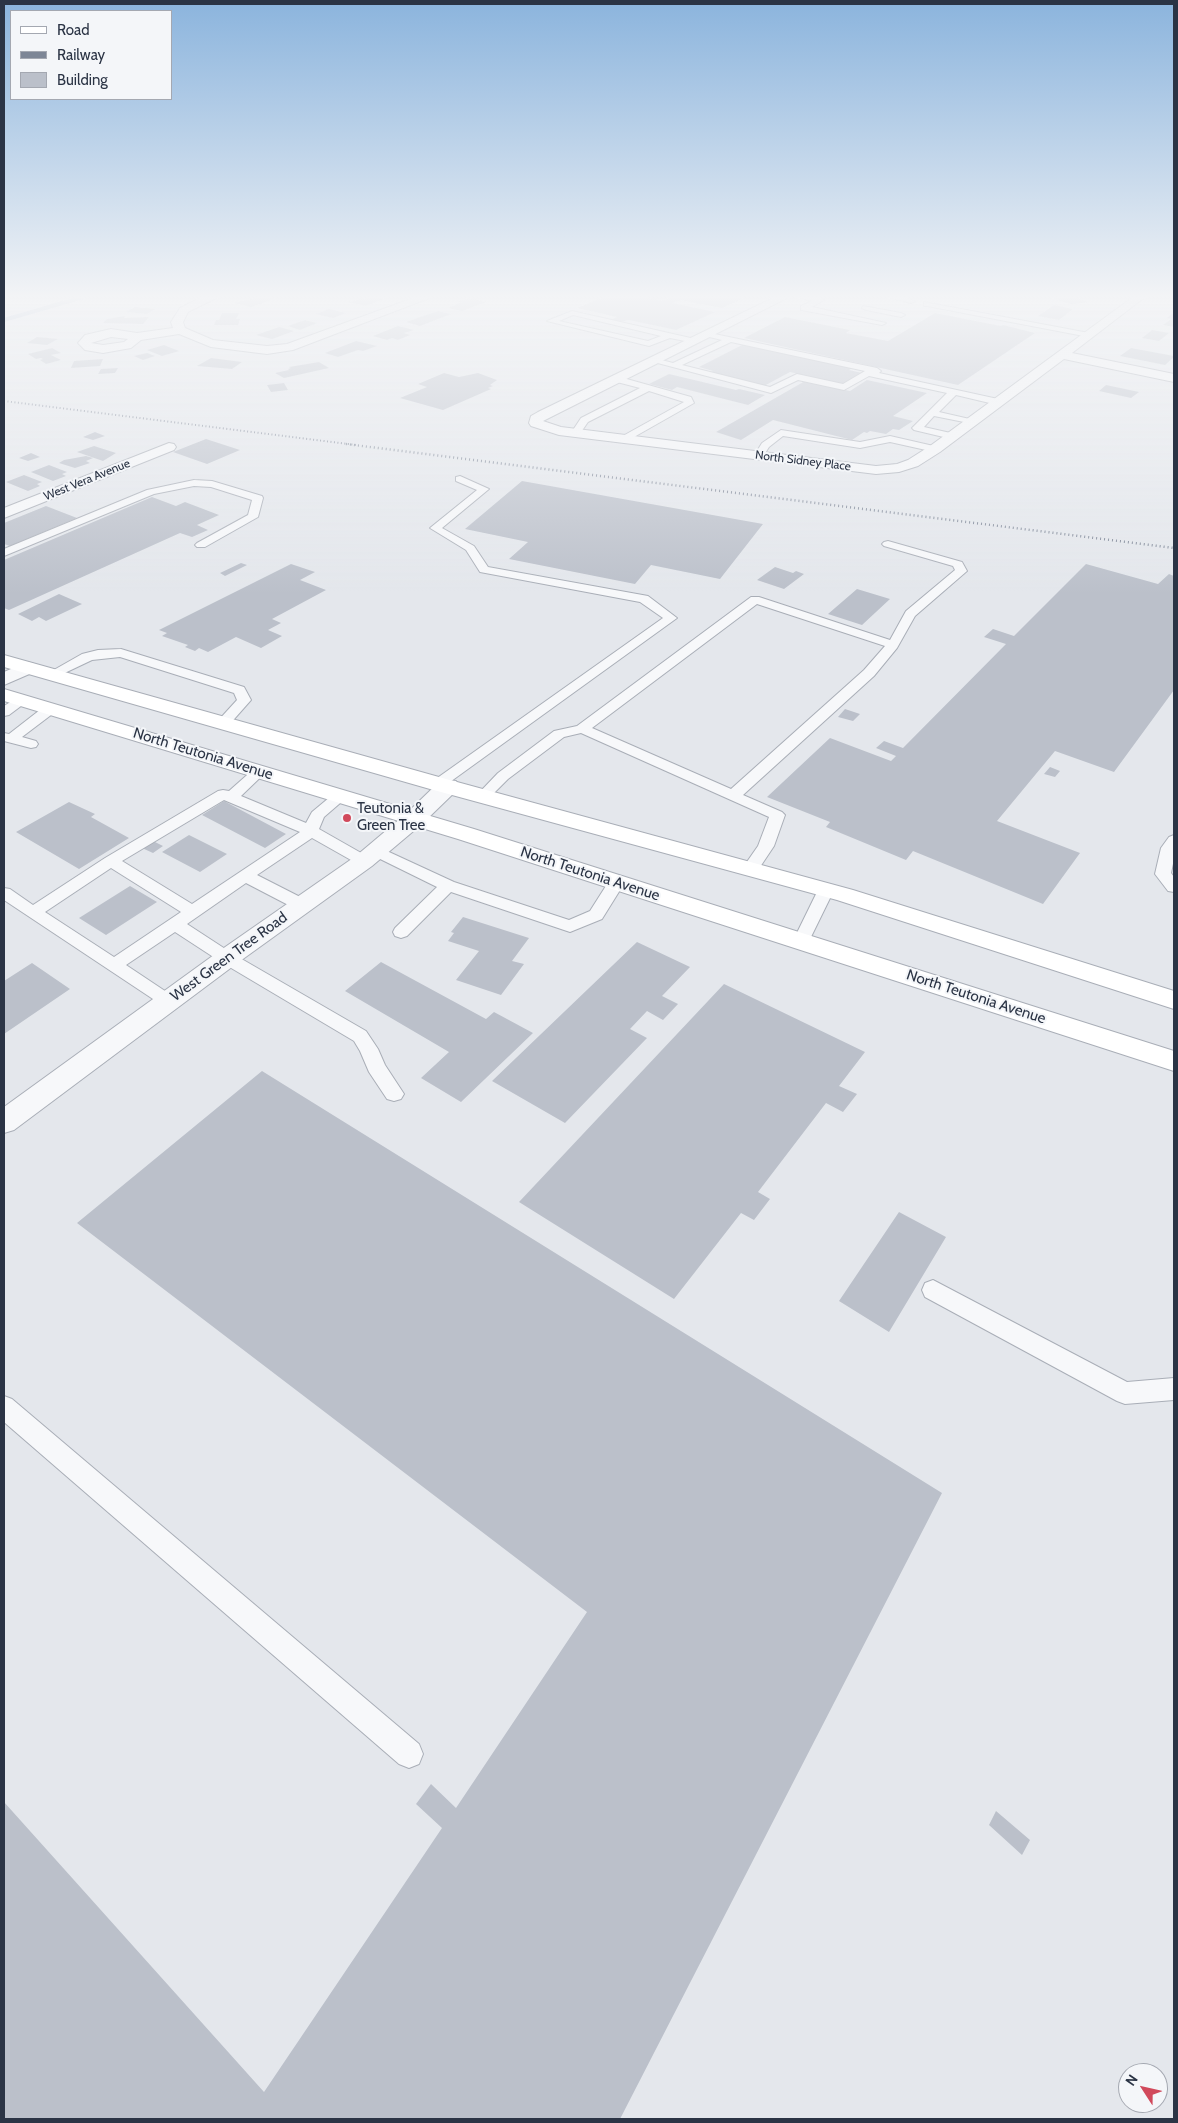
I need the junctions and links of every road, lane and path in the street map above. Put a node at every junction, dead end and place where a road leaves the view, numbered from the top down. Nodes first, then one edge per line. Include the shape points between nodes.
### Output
1 (581, 396) edge
2 (632, 396) edge
3 (676, 396) edge
4 (949, 396) edge
5 (972, 396) edge
6 (1006, 396) edge
7 (998, 402) junction
8 (931, 412) junction
9 (971, 422) junction
10 (576, 433) junction
11 (952, 436) junction
12 (624, 439) junction
13 (169, 447) dead end
14 (935, 449) junction
15 (759, 456) junction
16 (460, 479) dead end
17 (4, 513) edge
18 (888, 544) dead end
19 (201, 545) dead end
20 (4, 553) edge
21 (893, 644) junction
22 (4, 661) edge
23 (27, 668) junction
24 (52, 674) junction
25 (4, 679) edge
26 (9, 702) edge
27 (50, 709) junction
28 (223, 723) junction
29 (582, 729) junction
30 (7, 738) edge
31 (31, 744) dead end
32 (260, 771) junction
33 (443, 785) junction
34 (341, 795) junction
35 (482, 796) junction
36 (733, 796) junction
37 (232, 797) junction
38 (415, 818) junction
39 (311, 831) junction
40 (1174, 840) edge
41 (370, 856) junction
42 (111, 861) junction
43 (750, 869) junction
44 (246, 876) junction
45 (616, 882) junction
46 (448, 886) junction
47 (1174, 887) edge
48 (826, 890) junction
49 (4, 893) edge
50 (302, 905) junction
51 (34, 912) junction
52 (193, 912) junction
53 (175, 924) junction
54 (401, 932) dead end
55 (801, 941) junction
56 (226, 958) junction
57 (114, 965) junction
58 (1174, 1000) edge
59 (168, 1001) junction
60 (1174, 1061) edge
61 (394, 1094) dead end
62 (4, 1122) edge
63 (933, 1290) dead end
64 (1174, 1389) edge
65 (4, 1407) edge
66 (409, 1754) dead end

1 - 10 street, North Sidney Place via 539,417 536,423 551,430
2 - 10 lane via 584,420
3 - 12 lane via 688,399 690,403
4 - 8 lane
5 - 7 lane
6 - 7 street
7 - 9 street
8 - 9 lane
8 - 11 lane via 917,428
9 - 11 street
10 - 12 street, North Sidney Place
11 - 14 street
12 - 15 street, North Sidney Place
13 - 17 street, West Vera Avenue
14 - 15 street, North Sidney Place via 908,466 876,470
14 - 15 lane via 890,440 860,445 781,433 764,445
16 - 33 lane via 484,489 435,528 470,548 484,570 644,599 671,618
18 - 21 lane via 958,564 961,571 910,614
19 - 20 lane via 252,517 258,498 212,484 150,492
21 - 29 lane via 756,600
21 - 36 lane via 869,673
22 - 23 main road
23 - 24 main road
23 - 25 street
24 - 28 main road
24 - 28 lane via 93,656 121,653 239,690 244,700
26 - 27 main road, North Teutonia Avenue
27 - 30 lane
27 - 32 main road, North Teutonia Avenue
28 - 33 main road
29 - 35 lane via 559,734
29 - 36 lane
30 - 31 lane
32 - 34 main road, North Teutonia Avenue
32 - 37 lane
33 - 35 main road
33 - 38 street, West Green Tree Road
34 - 38 main road, North Teutonia Avenue
34 - 39 lane via 317,815
35 - 43 main road
36 - 43 lane via 777,815 766,846
37 - 39 lane
37 - 42 lane via 223,794
38 - 41 street, West Green Tree Road
38 - 45 main road, North Teutonia Avenue
39 - 41 lane
39 - 44 lane
40 - 47 lane via 1163,874
41 - 46 lane
41 - 50 street, West Green Tree Road
42 - 51 lane
42 - 52 lane
43 - 48 main road
44 - 50 lane
44 - 52 lane
45 - 46 lane via 596,915 570,926
45 - 55 main road, North Teutonia Avenue
46 - 54 lane
48 - 55 lane
48 - 58 main road
49 - 51 lane
50 - 56 street, West Green Tree Road
51 - 57 lane
52 - 53 lane
53 - 56 lane
53 - 57 lane
55 - 60 main road, North Teutonia Avenue
56 - 59 street, West Green Tree Road
56 - 61 lane via 360,1036
57 - 59 lane
59 - 62 street, West Green Tree Road
63 - 64 lane via 1125,1393
65 - 66 lane

